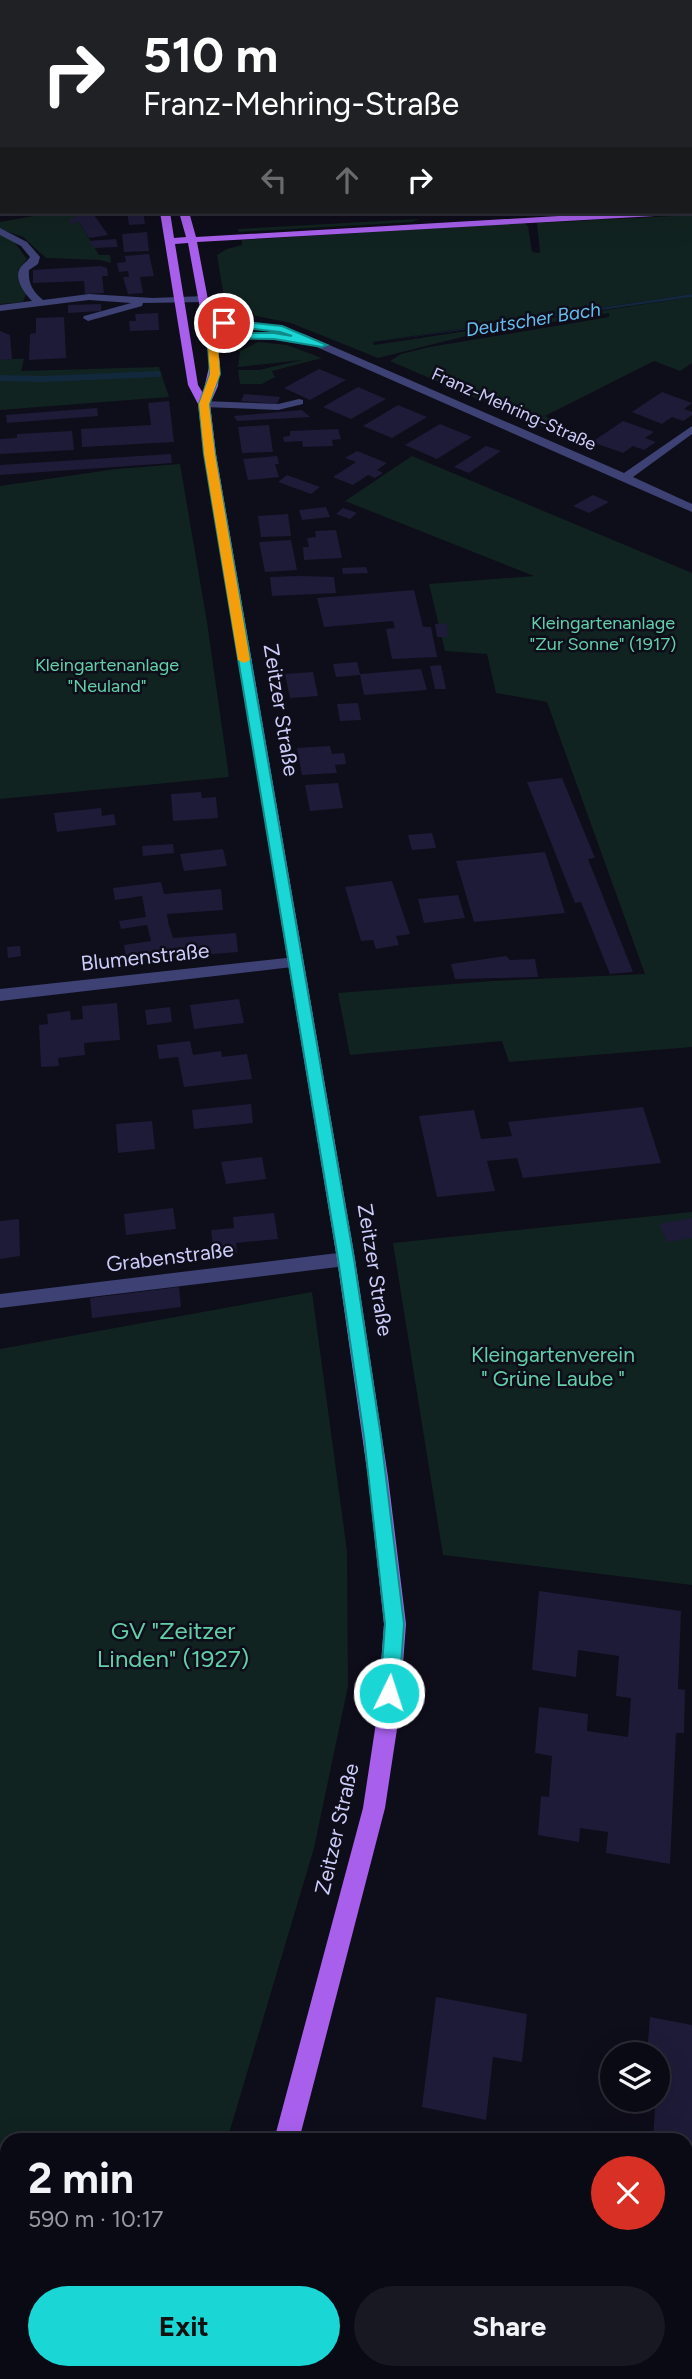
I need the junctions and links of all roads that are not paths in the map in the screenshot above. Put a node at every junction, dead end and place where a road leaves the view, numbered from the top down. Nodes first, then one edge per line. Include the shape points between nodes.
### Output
1 (165, 214) edge
2 (185, 214) edge
3 (637, 214) edge
4 (202, 227) dead end
5 (189, 228) junction
6 (167, 229) junction
7 (0, 232) edge
8 (193, 239) junction
9 (169, 241) junction
10 (204, 299) junction
11 (144, 300) junction
12 (178, 300) junction
13 (41, 303) junction
14 (0, 308) edge
15 (88, 318) dead end
16 (210, 329) junction
17 (183, 330) junction
18 (299, 402) dead end
19 (204, 404) junction
20 (692, 429) edge
21 (625, 477) junction
22 (692, 508) edge
23 (295, 962) junction
24 (0, 995) edge
25 (346, 1259) junction
26 (0, 1301) edge
27 (289, 2133) edge

1 - 6 main road, Zeitzer Straße
2 - 5 main road, Zeitzer Straße
3 - 8 main road
4 - 5 main road
5 - 6 main road
5 - 8 main road, Zeitzer Straße
6 - 9 main road, Zeitzer Straße
7 - 13 street via 24,244 35,257 24,269 23,278 28,292
8 - 9 main road
8 - 10 main road, Zeitzer Straße
9 - 12 main road, Zeitzer Straße
10 - 12 street
10 - 16 main road, Zeitzer Straße
11 - 12 street
11 - 13 street via 89,297
11 - 15 street
12 - 17 main road, Zeitzer Straße
13 - 14 street
16 - 17 main road, Franz-Mehring-Straße
16 - 19 main road, Zeitzer Straße via 215,374
16 - 21 street, Franz-Mehring-Straße via 322,345
17 - 19 main road, Zeitzer Straße via 193,385
18 - 19 street via 278,407
19 - 23 main road, Zeitzer Straße
20 - 21 street
21 - 22 street, Franz-Mehring-Straße
23 - 24 street, Blumenstraße
23 - 25 main road, Zeitzer Straße
25 - 26 street, Grabenstraße
25 - 27 main road, Zeitzer Straße via 395,1624 374,1808

